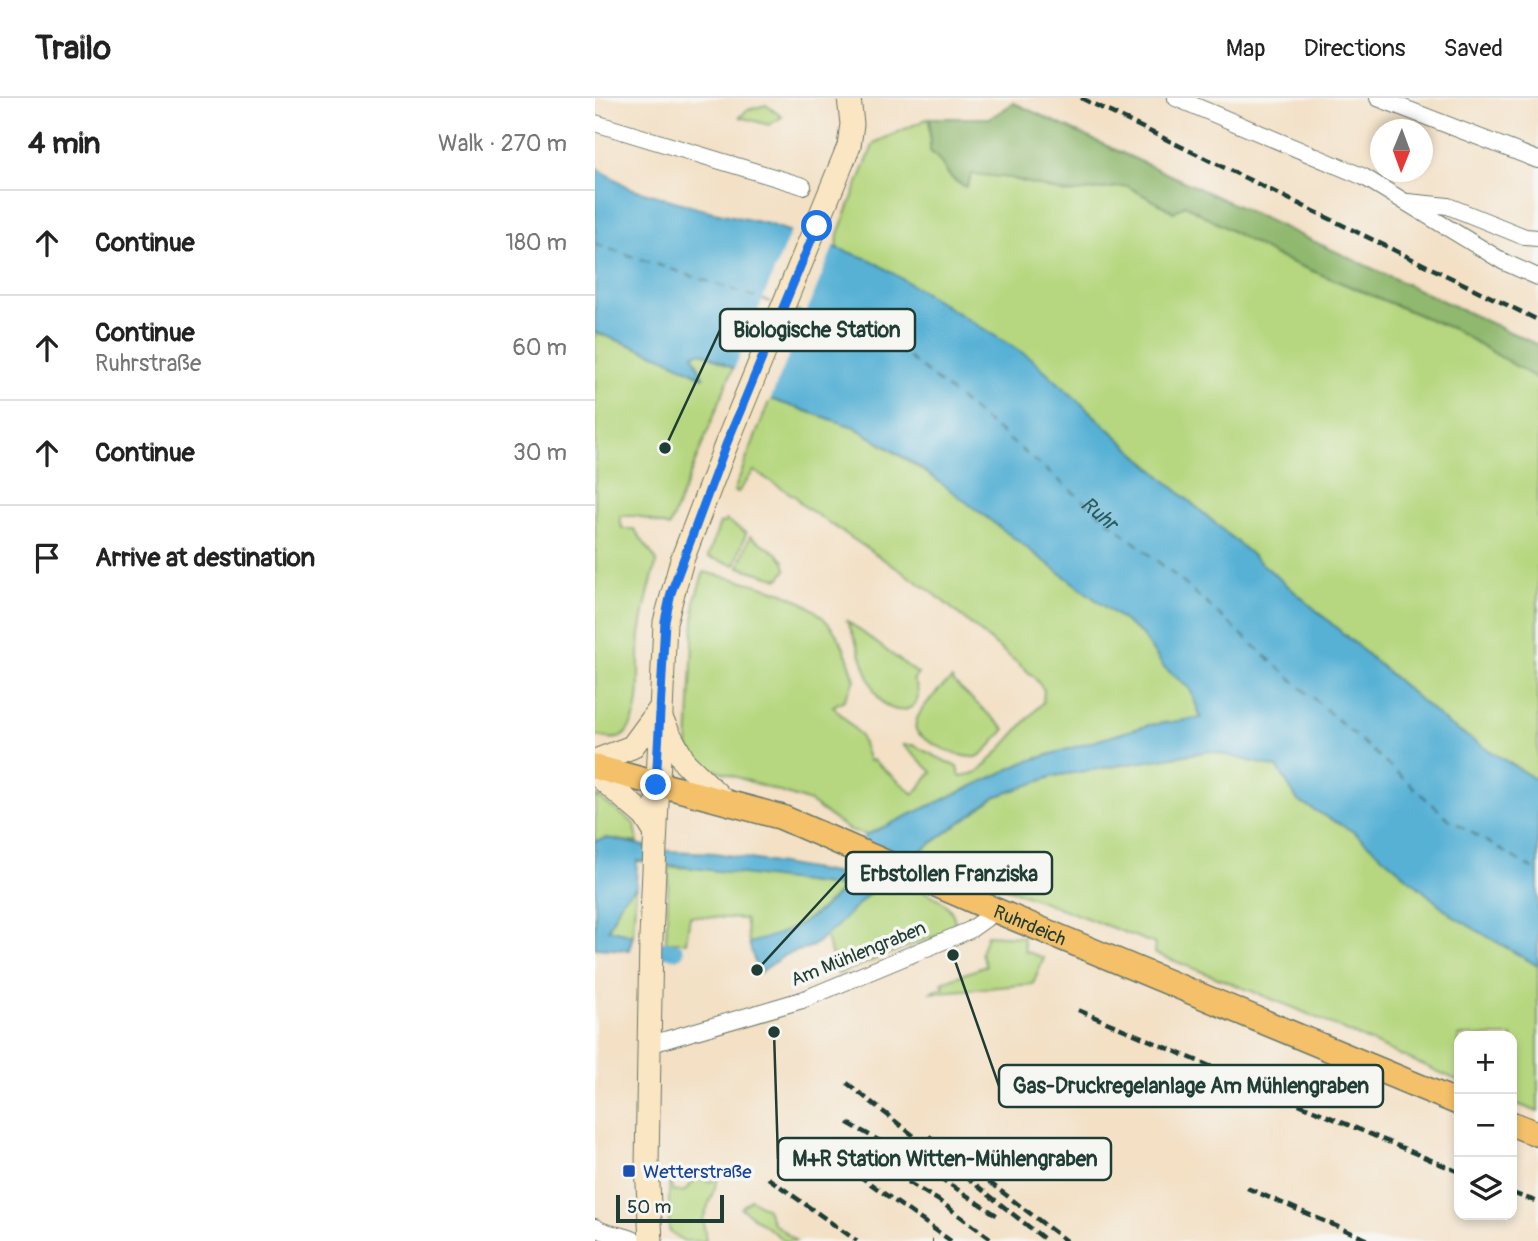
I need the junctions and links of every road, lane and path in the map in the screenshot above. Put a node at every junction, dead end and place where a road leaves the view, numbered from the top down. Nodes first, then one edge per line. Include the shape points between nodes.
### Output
1 (849, 98) edge
2 (1176, 98) edge
3 (1378, 98) edge
4 (595, 123) edge
5 (1538, 160) edge
6 (803, 186) dead end
7 (1408, 202) junction
8 (1538, 238) edge
9 (1538, 277) edge
10 (659, 712) junction
11 (595, 761) edge
12 (595, 767) edge
13 (595, 772) edge
14 (656, 785) junction
15 (723, 800) junction
16 (655, 836) junction
17 (997, 911) junction
18 (648, 1045) junction
19 (1454, 1101) edge
20 (1517, 1126) edge
21 (1538, 1134) edge
22 (595, 1227) edge
23 (636, 1241) edge
24 (652, 1241) edge

1 - 10 main road via 849,146 726,445 671,593
2 - 7 street via 1364,177
3 - 5 street
4 - 6 street
7 - 8 street via 1448,206
7 - 9 street via 1504,262
10 - 11 main road via 632,747
10 - 14 main road
10 - 15 main road via 685,763
12 - 14 main road, Ruhrdeich
13 - 16 main road via 645,816
14 - 15 main road, Ruhrdeich
14 - 16 main road
15 - 17 main road, Ruhrdeich via 781,817
16 - 18 main road
17 - 18 street, Am Mühlengraben via 969,930 802,1000
17 - 19 main road, Ruhrdeich
18 - 24 main road
20 - 21 main road
22 - 23 street

